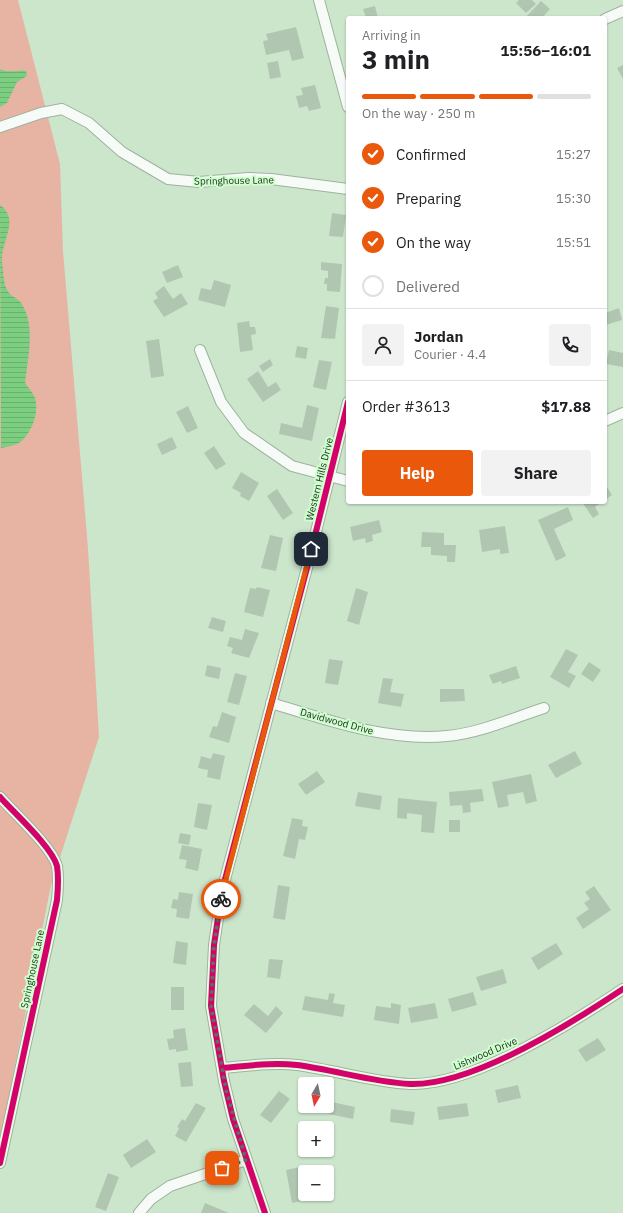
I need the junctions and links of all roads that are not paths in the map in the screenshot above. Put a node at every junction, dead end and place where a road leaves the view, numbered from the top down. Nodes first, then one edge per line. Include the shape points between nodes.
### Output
1 (319, 0) edge
2 (623, 11) edge
3 (607, 18) edge
4 (346, 100) edge
5 (0, 127) edge
6 (346, 189) edge
7 (200, 350) dead end
8 (346, 410) edge
9 (623, 413) edge
10 (607, 420) edge
11 (330, 476) junction
12 (346, 480) edge
13 (271, 703) junction
14 (544, 708) dead end
15 (0, 797) edge
16 (623, 988) edge
17 (222, 1068) junction
18 (246, 1160) junction
19 (0, 1163) edge
20 (139, 1213) edge
21 (265, 1213) edge

1 - 4 street
2 - 3 street
5 - 6 street, Springhouse Lane via 41,112 62,109 89,123 122,152 168,179 199,182 271,179
7 - 11 street via 221,402 244,433 292,466
8 - 11 street, Western Hills Drive
9 - 10 street
11 - 12 street
11 - 13 street, Western Hills Drive
13 - 14 street, Davidwood Drive via 368,731 424,738 484,728
13 - 17 street, Western Hills Drive via 222,891 214,945 211,1006
15 - 19 street, Springhouse Lane via 50,851 56,864 58,878 57,900
16 - 17 street, Lishwood Drive via 570,1023 534,1042 477,1069 443,1080 403,1083 283,1064
17 - 18 street, Western Hills Drive via 233,1119
18 - 20 street via 170,1186 151,1199
18 - 21 street, Western Hills Drive

